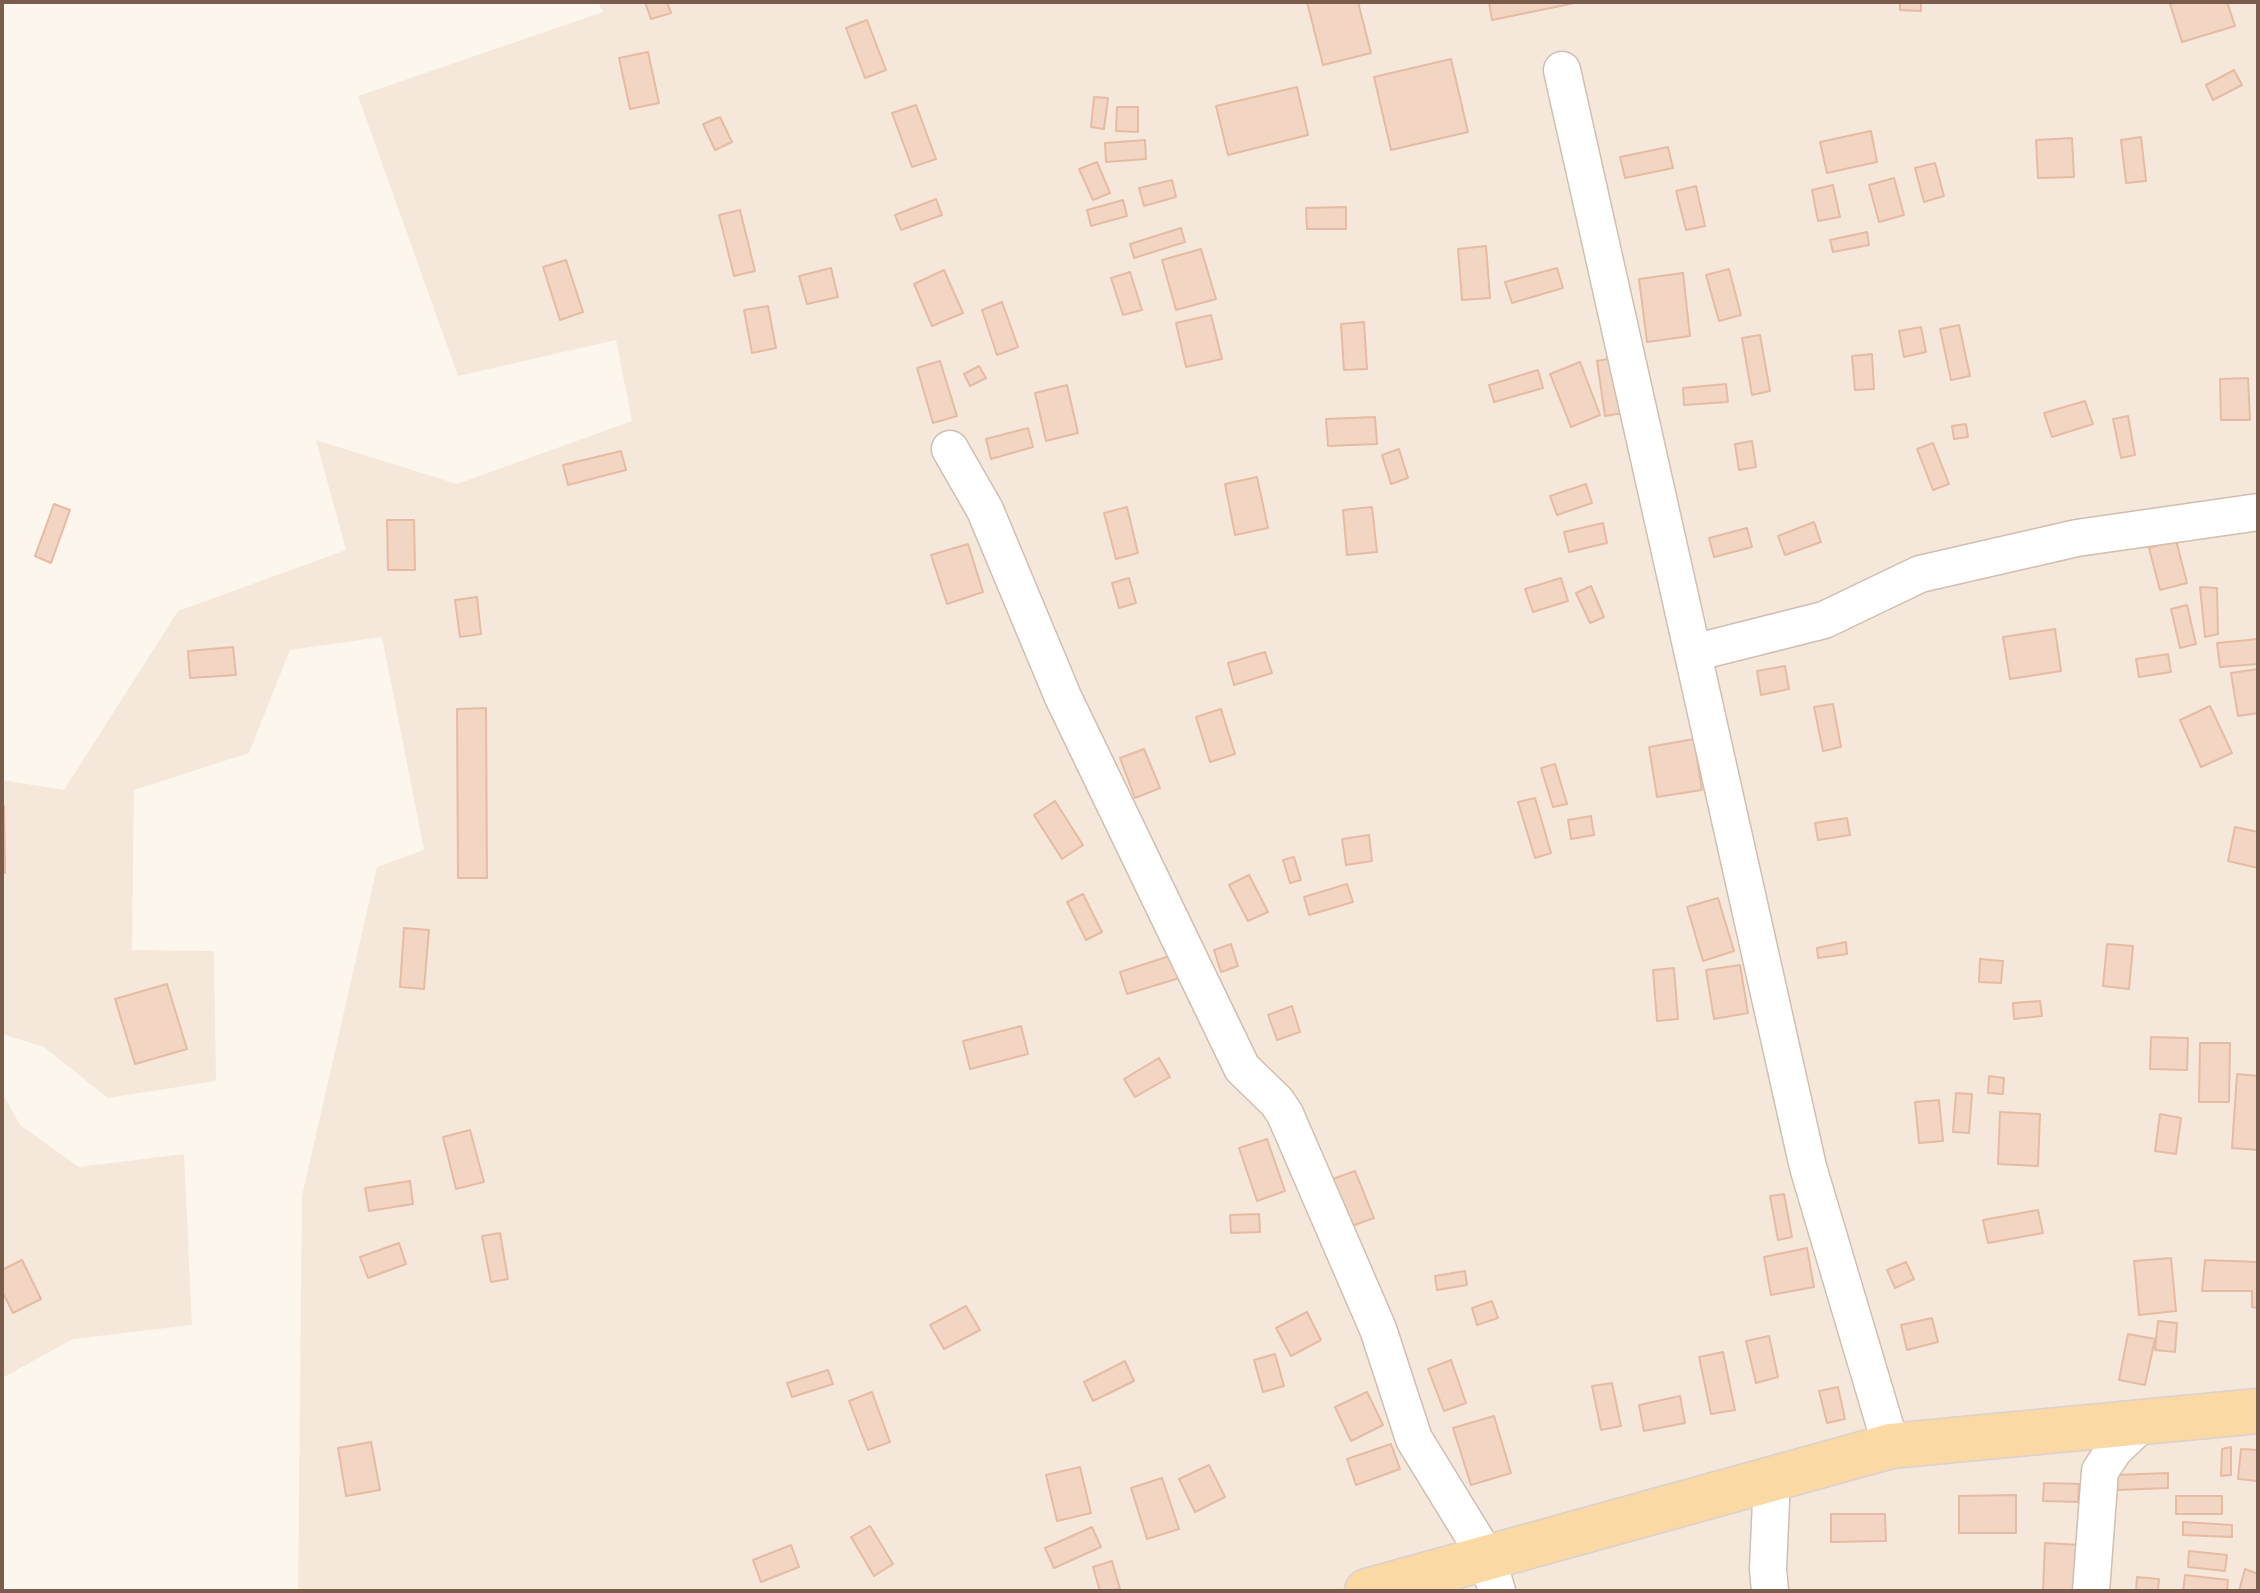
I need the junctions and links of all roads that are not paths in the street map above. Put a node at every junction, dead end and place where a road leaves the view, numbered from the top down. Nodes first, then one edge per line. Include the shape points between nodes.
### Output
1 (1562, 70) dead end
2 (950, 449) dead end
3 (2258, 512) edge
4 (1693, 653) junction
5 (2258, 1411) edge
6 (2143, 1422) junction
7 (1891, 1446) junction
8 (1772, 1478) junction
9 (1492, 1574) edge
10 (1367, 1591) edge
11 (1770, 1591) edge
12 (2091, 1591) edge

1 - 4 street
2 - 9 street via 985,510 1063,697 1242,1068 1285,1114 1378,1329 1414,1439
3 - 4 street via 2077,538 1920,574 1824,620
4 - 7 street via 1808,1167
5 - 6 main road
6 - 7 main road
6 - 12 street via 2100,1471
7 - 8 main road
8 - 9 main road
8 - 11 street
9 - 10 main road

